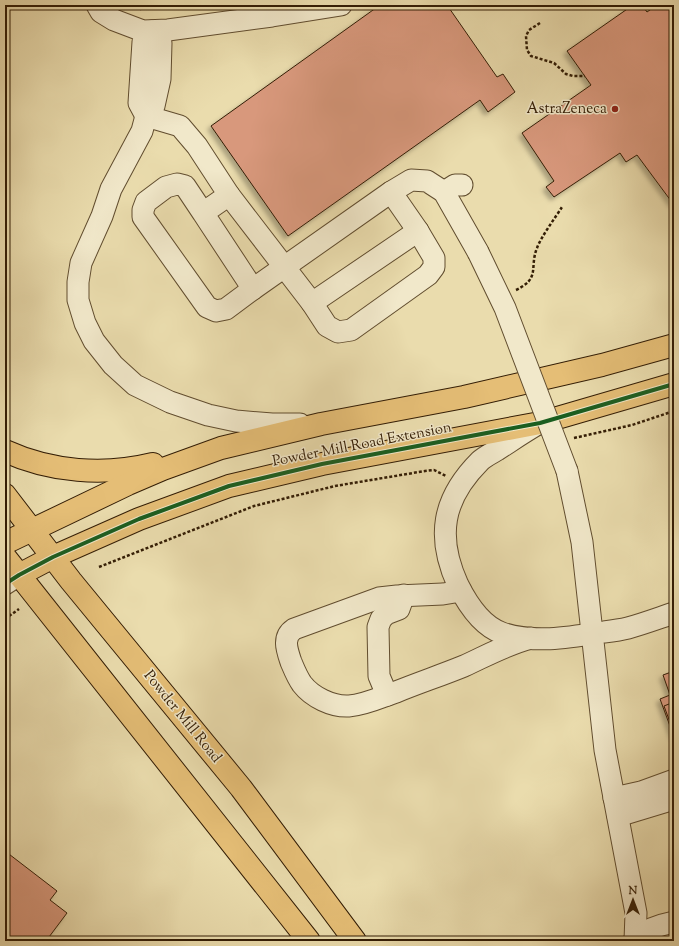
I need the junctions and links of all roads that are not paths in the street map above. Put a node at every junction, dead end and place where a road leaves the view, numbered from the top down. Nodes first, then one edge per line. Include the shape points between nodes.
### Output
1 (97, 5) edge
2 (341, 5) edge
3 (152, 34) junction
4 (146, 116) junction
5 (391, 192) junction
6 (229, 195) junction
7 (204, 213) junction
8 (418, 231) junction
9 (284, 268) junction
10 (253, 289) junction
11 (312, 303) junction
12 (674, 345) edge
13 (674, 384) edge
14 (540, 423) junction
15 (320, 424) junction
16 (221, 448) junction
17 (5, 451) edge
18 (5, 495) edge
19 (32, 530) junction
20 (5, 543) edge
21 (5, 557) edge
22 (53, 557) junction
23 (12, 579) edge
24 (461, 591) junction
25 (404, 596) junction
26 (674, 613) edge
27 (592, 634) junction
28 (531, 638) junction
29 (387, 695) junction
30 (674, 780) edge
31 (674, 799) edge
32 (616, 807) junction
33 (674, 922) edge
34 (642, 934) edge
35 (309, 941) edge
36 (355, 941) edge

1 - 3 lane via 101,12 114,20
2 - 3 lane
3 - 4 lane via 143,42 139,103
4 - 6 lane via 180,126 197,146
4 - 15 lane via 142,131 111,189 81,263 78,300 94,341 113,365 135,385 170,402 236,421
5 - 8 lane
5 - 9 lane
5 - 27 lane, bridge via 411,180 427,181 453,188 478,252 505,308 567,471 582,542
6 - 7 lane
6 - 9 lane
7 - 10 lane
7 - 10 lane via 185,186 177,184 166,187 146,202 143,217 207,306 216,311 226,309
8 - 11 lane
8 - 11 lane via 434,258 434,267 428,275 351,330 338,332 327,326
9 - 10 lane
9 - 11 lane
12 - 15 highway, Powder Mill Road Extension via 602,365 464,397
13 - 14 highway, Powder Mill Road Extension
14 - 22 highway, Powder Mill Road Extension via 322,464 229,486 139,519
14 - 24 lane via 480,460 459,485 448,509 446,548
15 - 16 highway, Powder Mill Road Extension
16 - 17 highway via 148,466 95,472 53,467
16 - 19 highway, Powder Mill Road Extension via 149,475
18 - 19 highway, Powder Mill Road
19 - 20 highway, Powder Mill Road Extension
19 - 22 highway, Powder Mill Road
21 - 23 highway
22 - 23 highway, Powder Mill Road Extension
22 - 36 highway, Powder Mill Road via 241,788
23 - 35 highway
24 - 25 lane
24 - 28 lane via 486,624 500,632
25 - 29 lane via 399,610 386,614 378,627 379,676
25 - 29 lane via 379,598 294,629 289,632 286,642 296,675 316,697 336,705 349,706
26 - 27 lane via 626,628
27 - 28 lane
27 - 32 lane via 605,750
28 - 29 lane
30 - 32 lane via 640,792
31 - 32 lane
32 - 34 lane
33 - 34 lane via 660,925

